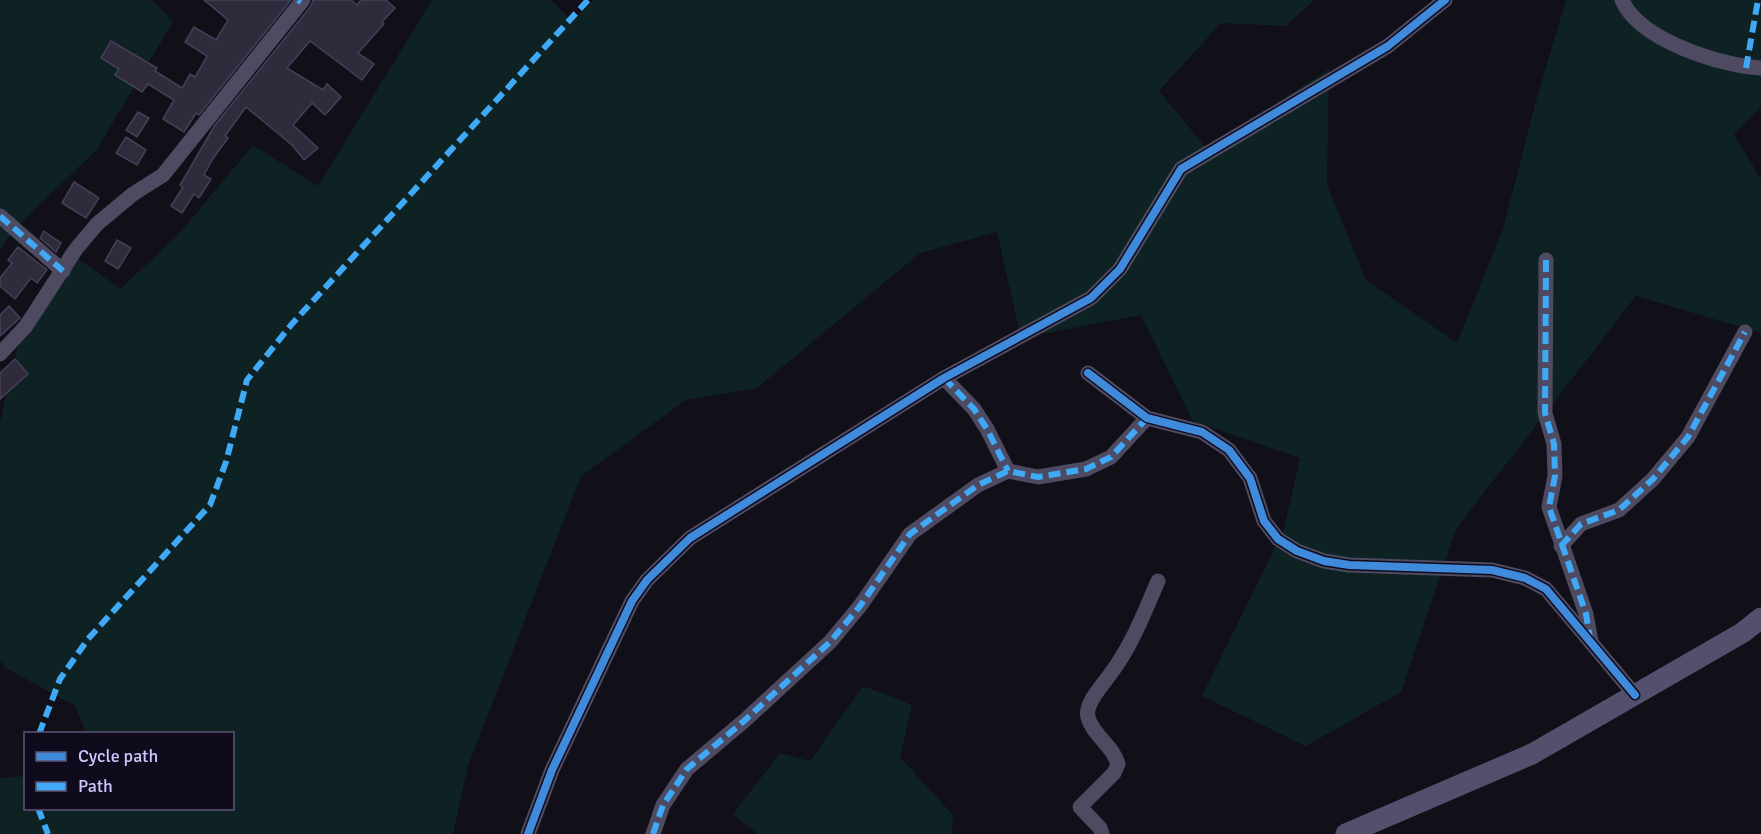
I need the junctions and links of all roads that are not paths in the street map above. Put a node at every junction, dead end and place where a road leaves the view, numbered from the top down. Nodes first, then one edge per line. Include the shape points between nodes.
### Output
1 (303, 0) edge
2 (1445, 0) edge
3 (1622, 0) edge
4 (1761, 68) edge
5 (0, 216) edge
6 (1546, 260) dead end
7 (63, 271) junction
8 (1745, 332) dead end
9 (0, 354) edge
10 (1088, 373) dead end
11 (944, 378) junction
12 (1147, 418) junction
13 (1008, 471) junction
14 (1561, 546) junction
15 (1158, 581) dead end
16 (1761, 618) edge
17 (1591, 642) junction
18 (1635, 695) junction
19 (528, 834) edge
20 (653, 834) edge
21 (1102, 834) edge
22 (1346, 834) edge

1 - 7 street via 164,175 97,224
2 - 11 street via 1388,46 1181,169 1120,269 1092,298
3 - 4 street via 1643,26 1666,41 1746,68
5 - 7 street
6 - 14 street via 1545,413 1554,444 1555,476 1549,507
7 - 9 street via 26,326
8 - 14 street via 1688,437 1653,480 1619,510 1581,524
10 - 12 street
11 - 13 street via 974,409
11 - 19 street via 690,538 647,580 632,602 576,717
12 - 13 street via 1111,458 1086,469 1038,477
12 - 17 street via 1202,432 1229,450 1250,478 1264,521 1278,539 1297,551 1349,565 1492,570 1525,578 1546,589
13 - 20 street via 978,485 910,534 830,642 687,769 663,805
14 - 17 street via 1586,614
15 - 21 street via 1127,652 1090,703 1087,715 1091,726 1116,755 1118,764 1080,807
16 - 18 main road via 1743,633
17 - 18 street
18 - 22 main road via 1532,754

